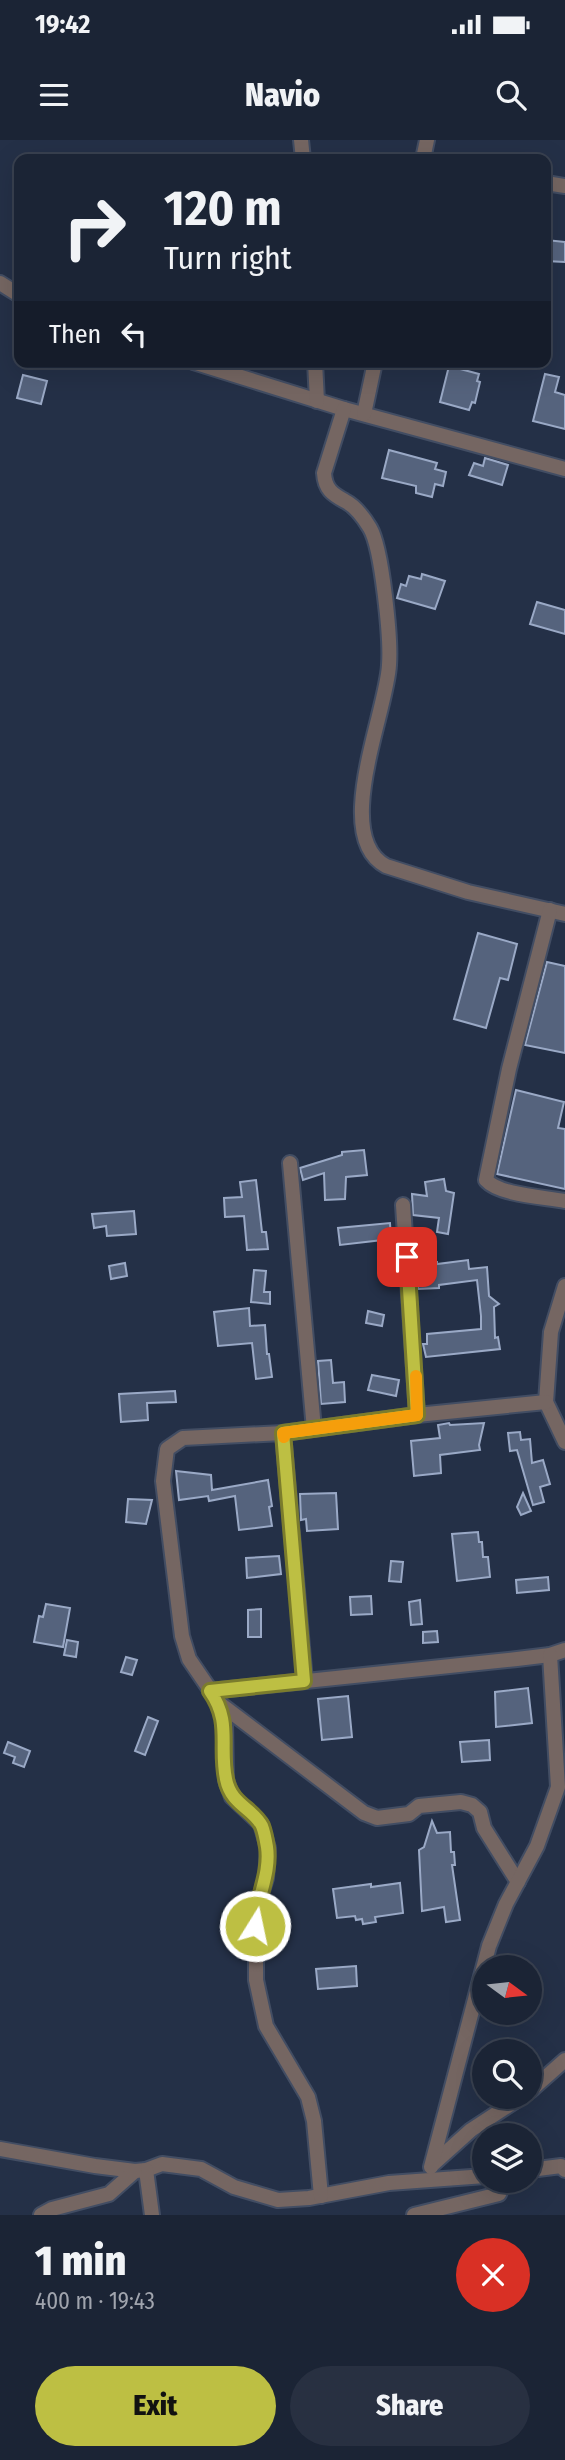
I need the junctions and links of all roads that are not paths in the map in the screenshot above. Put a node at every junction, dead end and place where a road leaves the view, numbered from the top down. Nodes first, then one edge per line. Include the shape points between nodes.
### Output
1 (212, 368) edge
2 (315, 368) edge
3 (374, 368) edge
4 (317, 401) junction
5 (344, 409) junction
6 (364, 414) junction
7 (565, 469) edge
8 (550, 910) junction
9 (565, 914) edge
10 (290, 1163) dead end
11 (565, 1201) edge
12 (403, 1205) dead end
13 (565, 1286) edge
14 (546, 1402) junction
15 (417, 1415) junction
16 (314, 1429) junction
17 (283, 1433) junction
18 (565, 1441) edge
19 (565, 1650) edge
20 (550, 1655) junction
21 (304, 1681) junction
22 (214, 1697) junction
23 (518, 1882) junction
24 (565, 2060) edge
25 (542, 2080) edge
26 (503, 2109) edge
27 (0, 2149) edge
28 (430, 2167) junction
29 (564, 2167) edge
30 (542, 2170) edge
31 (141, 2171) junction
32 (472, 2177) edge
33 (419, 2181) junction
34 (499, 2193) edge
35 (321, 2196) junction
36 (41, 2215) edge
37 (152, 2215) edge
38 (414, 2215) edge

1 - 4 street
2 - 4 street
3 - 6 street
4 - 5 street
5 - 6 street
5 - 8 street via 324,473 325,484 363,518 375,537 389,639 388,685 365,778 366,846 386,866 468,892
6 - 7 street
8 - 9 street
8 - 11 street via 486,1180 503,1190
10 - 16 street
12 - 15 street
13 - 14 street via 551,1332
14 - 15 street
14 - 18 street
15 - 16 street
16 - 17 street
17 - 21 street
17 - 22 street via 183,1438 167,1449 163,1481 181,1636 189,1659
19 - 20 street
20 - 21 street
20 - 23 street via 558,1787 537,1846
21 - 22 street
22 - 23 street via 364,1813 377,1818 409,1814 419,1806 472,1805
22 - 35 street via 225,1722 226,1780 232,1797 261,1824 268,1848 266,1878 256,1910 256,1980 266,2026 308,2096
23 - 28 street via 489,1946
24 - 25 street
26 - 28 street via 471,2130
27 - 31 street
28 - 33 street
29 - 30 street
31 - 35 street via 162,2164 201,2169 234,2187 278,2200
31 - 36 street via 109,2194
31 - 37 street
32 - 33 street
33 - 35 street
34 - 38 street

